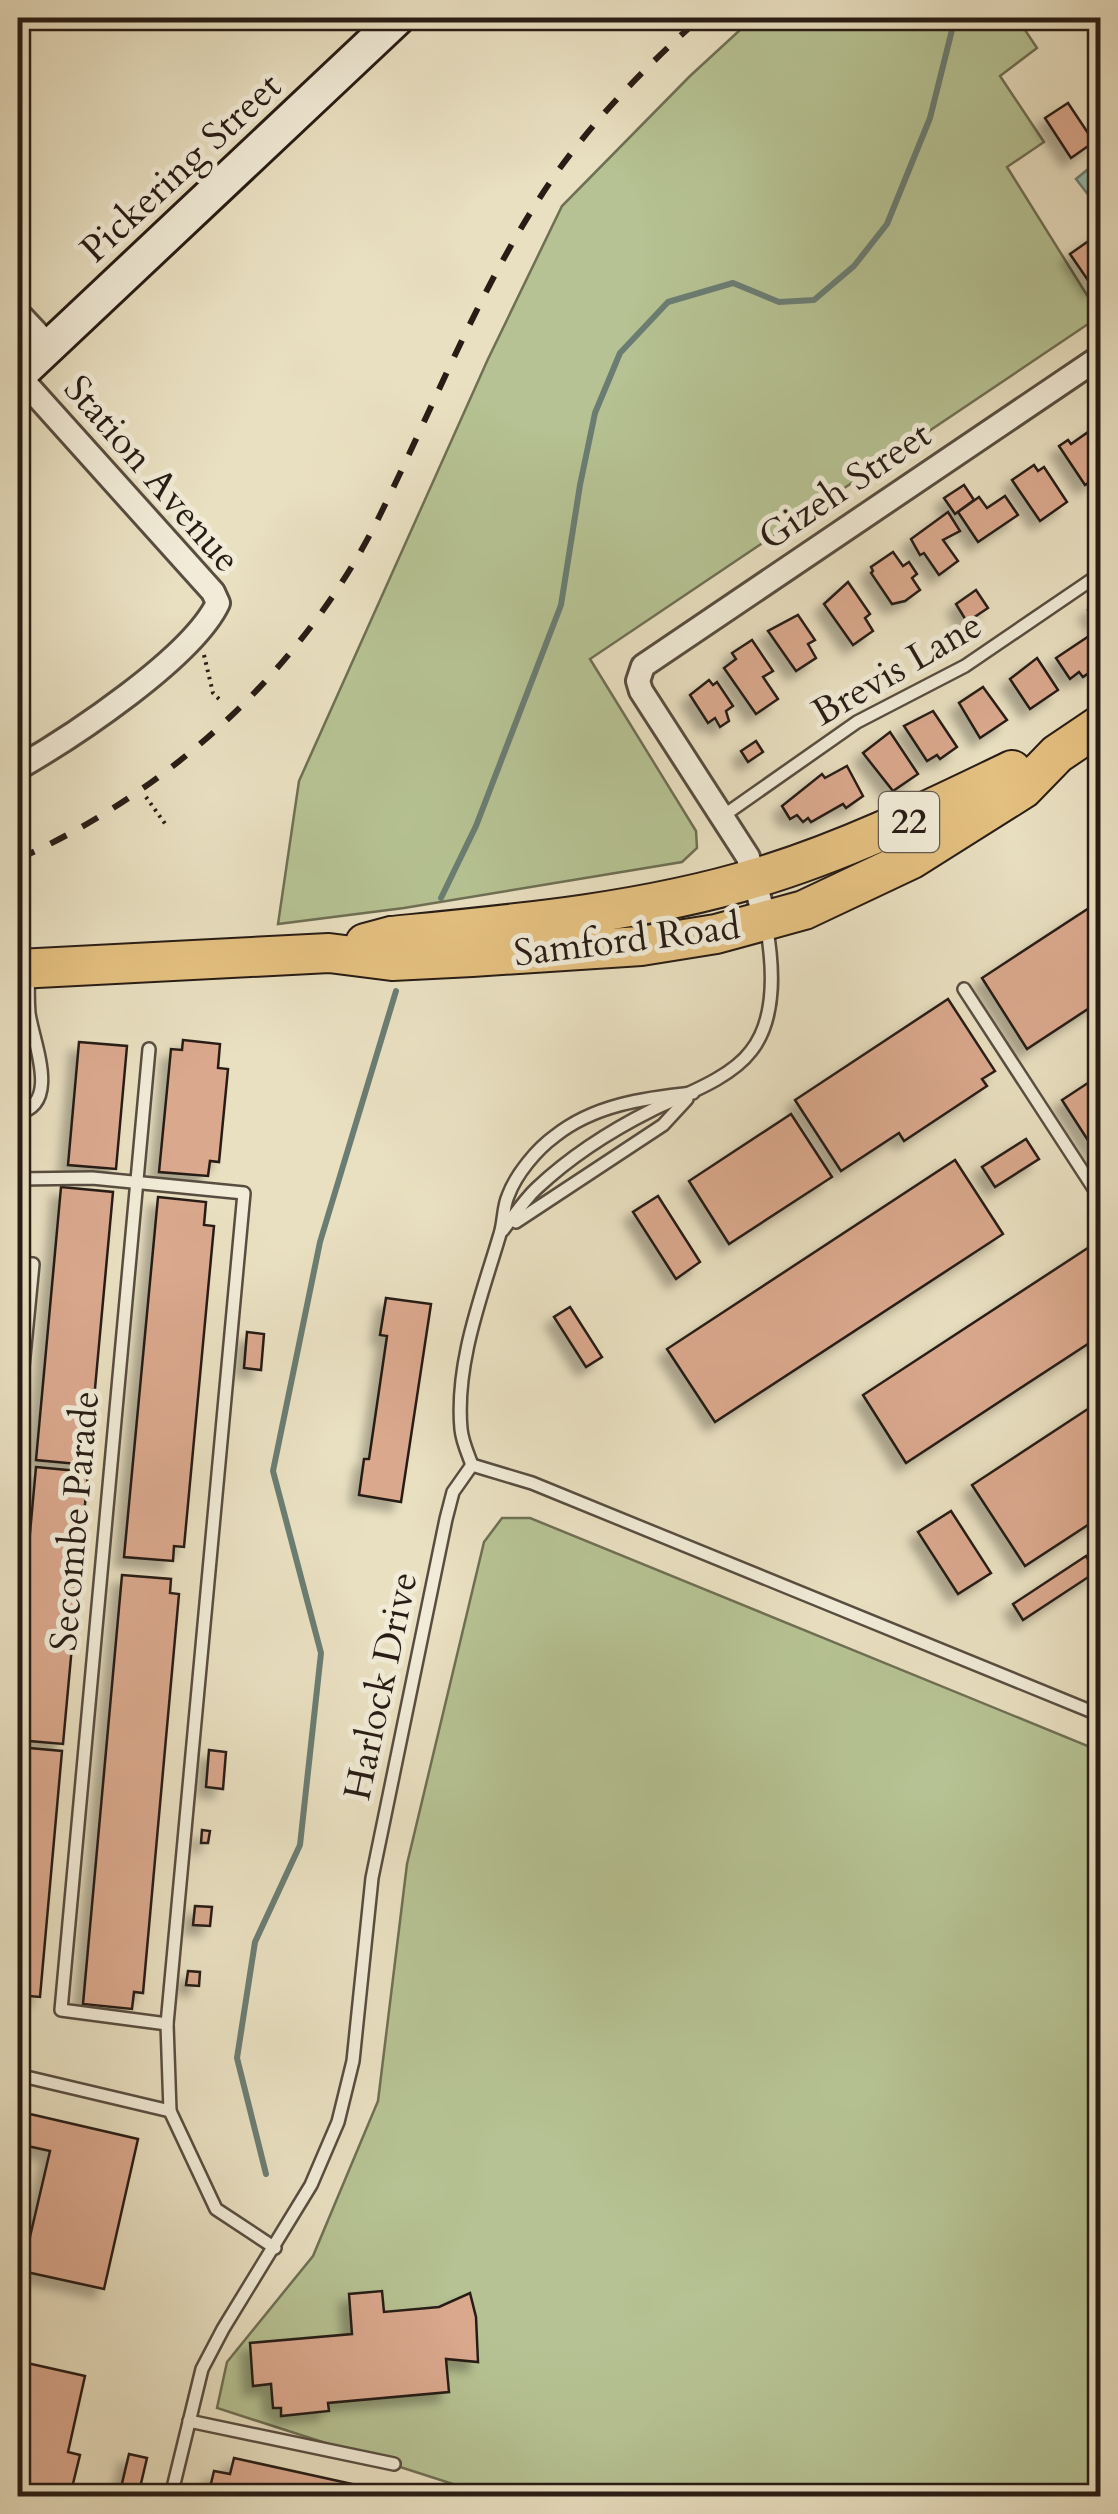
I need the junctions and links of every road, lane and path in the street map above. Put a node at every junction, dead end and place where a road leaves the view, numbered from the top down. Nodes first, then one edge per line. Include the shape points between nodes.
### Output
1 (398, 18) edge
2 (18, 313) edge
3 (49, 346) junction
4 (1100, 358) edge
5 (18, 375) edge
6 (1100, 574) edge
7 (1100, 726) edge
8 (1057, 754) junction
9 (18, 768) edge
10 (146, 797) dead end
11 (723, 816) junction
12 (166, 825) dead end
13 (756, 878) junction
14 (766, 922) junction
15 (329, 953) junction
16 (24, 969) edge
17 (964, 989) dead end
18 (149, 1049) dead end
19 (692, 1093) junction
20 (18, 1113) edge
21 (18, 1178) edge
22 (137, 1181) junction
23 (1100, 1198) edge
24 (500, 1234) junction
25 (18, 1263) edge
26 (18, 1418) edge
27 (472, 1465) junction
28 (1100, 1715) edge
29 (167, 2024) junction
30 (18, 2075) edge
31 (170, 2111) junction
32 (275, 2248) junction
33 (188, 2421) junction
34 (394, 2464) dead end
35 (171, 2496) edge

1 - 3 main road, Pickering Street
2 - 3 street
3 - 5 main road, Pickering Street
4 - 11 street, Gizeh Street via 643,666 640,691
5 - 9 street, Station Avenue via 218,603 202,628 141,684
6 - 11 lane, Brevis Lane via 965,666 857,722
7 - 8 main road, Samford Road / 22
8 - 13 main road, Samford Road / 22 via 1010,770 900,826
8 - 14 main road, Samford Road / 22 via 1023,789 912,859 830,900
10 - 12 path
11 - 13 street
13 - 14 street
13 - 15 main road, Samford Road / 22 via 620,908 391,936
14 - 15 main road, Samford Road / 22 via 688,940 573,951 392,961
14 - 19 lane via 772,978 761,1034 746,1057
15 - 16 main road, Samford Road / 22
16 - 20 lane via 42,1078 39,1098
17 - 23 lane
18 - 22 lane, Secombe Parade
19 - 24 lane via 662,1126
19 - 24 lane via 574,1158 536,1189
19 - 24 lane via 593,1112 552,1137 508,1196
21 - 22 lane
22 - 29 lane, Secombe Parade via 60,2010
22 - 29 lane via 244,1194
24 - 27 lane via 476,1305 460,1406
25 - 26 lane via 33,1264
27 - 28 lane via 549,1490
27 - 32 lane, Harlock Drive via 446,1519 372,1878 353,2061 338,2122
29 - 31 lane
30 - 31 lane
31 - 32 lane via 216,2209
32 - 33 lane, Harlock Drive via 202,2369
33 - 34 lane
33 - 35 lane, Harlock Drive

